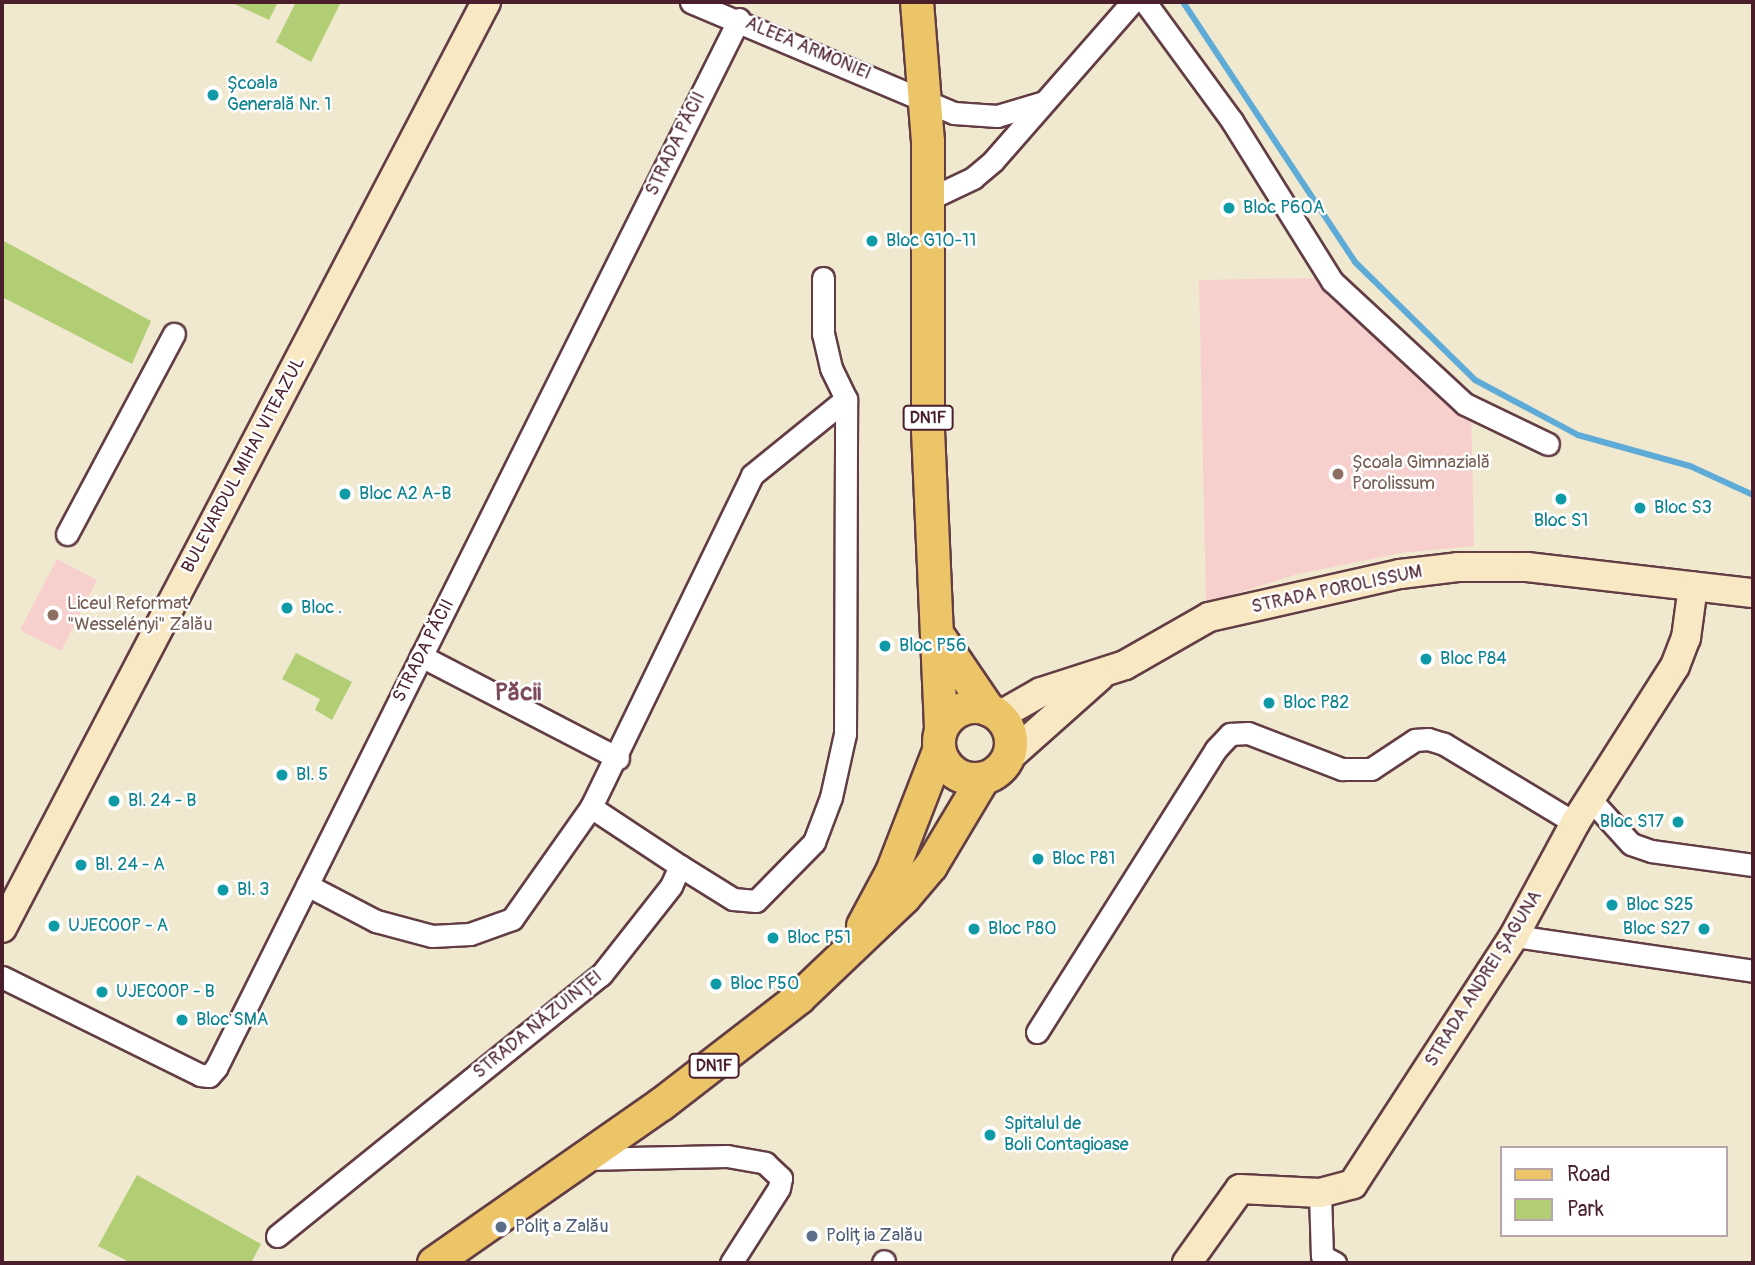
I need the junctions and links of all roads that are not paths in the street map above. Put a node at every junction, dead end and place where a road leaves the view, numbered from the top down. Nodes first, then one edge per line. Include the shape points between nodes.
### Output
1 (691, 2) edge
2 (917, 2) edge
3 (1132, 2) edge
4 (1145, 2) edge
5 (482, 5) edge
6 (739, 19) junction
7 (923, 100) junction
8 (1044, 102) junction
9 (929, 199) junction
10 (823, 278) dead end
11 (174, 334) dead end
12 (846, 399) junction
13 (1548, 444) dead end
14 (67, 534) dead end
15 (1693, 586) junction
16 (1753, 593) edge
17 (940, 638) junction
18 (421, 656) junction
19 (1102, 675) junction
20 (994, 713) junction
21 (940, 740) junction
22 (618, 758) junction
23 (1008, 758) junction
24 (982, 779) junction
25 (1591, 800) junction
26 (591, 807) junction
27 (1575, 823) junction
28 (1753, 864) edge
29 (680, 866) junction
30 (307, 885) junction
31 (2, 928) edge
32 (1514, 936) junction
33 (839, 962) junction
34 (1753, 971) edge
35 (2, 977) edge
36 (1037, 1032) dead end
37 (579, 1159) junction
38 (1320, 1193) junction
39 (277, 1236) dead end
40 (434, 1263) edge
41 (732, 1263) edge
42 (1187, 1263) edge
43 (1335, 1263) edge

1 - 6 street, ALEEA ARMONIEI
2 - 7 main road, DN1F
3 - 8 street
4 - 13 street via 1232,121 1332,281 1465,404
5 - 31 main road, BULEVARDUL MIHAI VITEAZUL
6 - 7 street, ALEEA ARMONIEI
6 - 18 street, STRADA PĂCII
7 - 8 street, ALEEA ARMONIEI via 974,117 1020,113
7 - 9 main road, DN1F
8 - 9 street via 973,178
9 - 17 main road, DN1F via 928,430
10 - 12 street via 823,334 831,368
11 - 14 street
12 - 22 street via 752,475
12 - 29 street via 845,734 831,797 814,842 756,901 733,899
15 - 16 main road, STRADA POROLISSUM
15 - 19 main road, STRADA POROLISSUM via 1527,567 1458,567 1400,574 1209,617
15 - 25 main road, STRADA ANDREI ȘAGUNA via 1686,638 1675,666
17 - 20 main road
17 - 21 main road, DN1F
18 - 22 street
18 - 30 street, STRADA PĂCII
19 - 20 main road, STRADA POROLISSUM via 1041,692
19 - 23 main road, STRADA POROLISSUM
20 - 21 main road via 978,707 956,712
20 - 23 main road via 1010,735
21 - 24 main road via 950,771
21 - 33 main road, DN1F via 892,873
22 - 26 street
23 - 24 main road, DN1F
24 - 33 main road, DN1F via 931,866 889,915
25 - 27 main road, STRADA ANDREI ȘAGUNA
25 - 28 street via 1631,844 1651,851
26 - 29 street
26 - 30 street via 512,919 470,934 432,936 376,921
27 - 32 main road, STRADA ANDREI ȘAGUNA
27 - 36 street via 1444,744 1427,739 1415,740 1371,769 1342,769 1248,733 1230,734 1216,749
29 - 39 street, STRADA NĂZUINȚEI via 671,886 601,975
30 - 35 street, STRADA PĂCII via 209,1076
32 - 34 street
32 - 38 main road, STRADA ANDREI ȘAGUNA via 1353,1184
33 - 37 main road, DN1F via 725,1058
37 - 40 main road, DN1F
37 - 41 street via 727,1156 765,1163 781,1178 779,1188
38 - 42 main road, STRADA ANDREI ȘAGUNA via 1240,1188
38 - 43 street via 1322,1256

